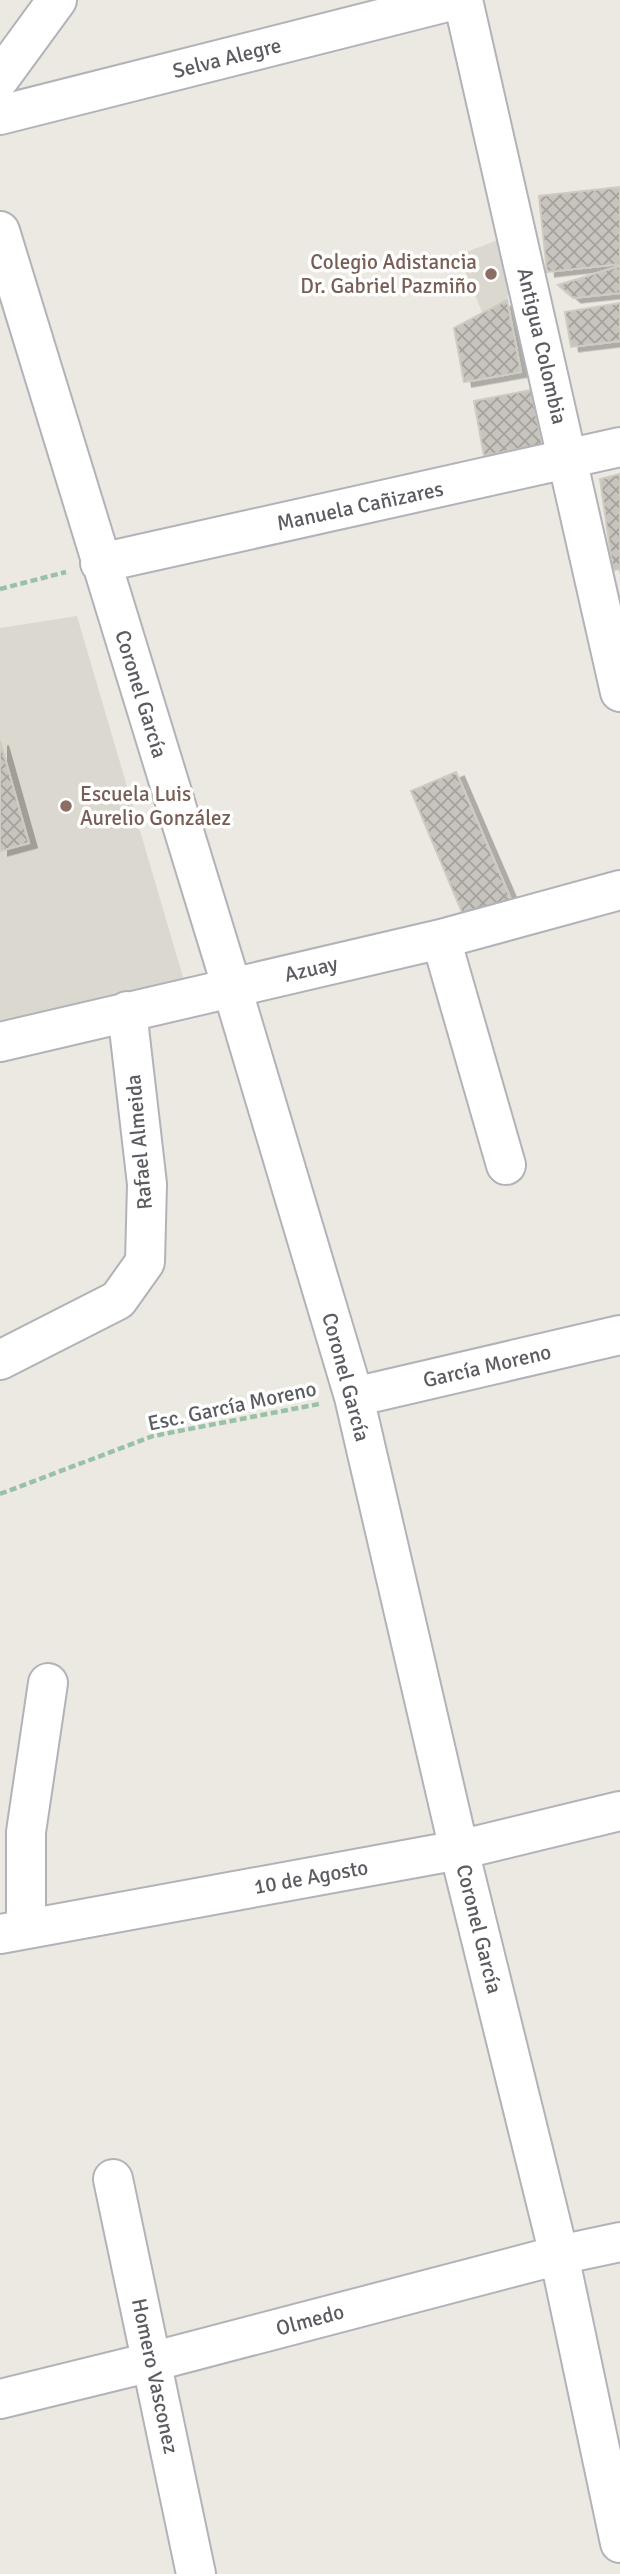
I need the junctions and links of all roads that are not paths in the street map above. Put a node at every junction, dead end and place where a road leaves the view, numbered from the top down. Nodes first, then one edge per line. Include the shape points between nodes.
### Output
1 (57, 0) edge
2 (455, 0) edge
3 (463, 0) edge
4 (0, 78) edge
5 (0, 115) edge
6 (0, 231) edge
7 (620, 447) edge
8 (569, 460) junction
9 (100, 563) junction
10 (620, 692) edge
11 (620, 890) edge
12 (441, 939) junction
13 (232, 988) junction
14 (127, 1011) junction
15 (0, 1042) edge
16 (506, 1165) dead end
17 (620, 1335) edge
18 (0, 1360) edge
19 (354, 1397) junction
20 (48, 1683) dead end
21 (620, 1811) edge
22 (459, 1850) junction
23 (13, 1931) edge
24 (114, 2179) dead end
25 (620, 2242) edge
26 (559, 2255) junction
27 (151, 2362) junction
28 (0, 2399) edge
29 (620, 2543) edge
30 (196, 2574) edge

1 - 4 street
2 - 5 street, Selva Alegre
3 - 8 street, Antigua Colombia
6 - 9 street, Coronel García
7 - 8 street, Manuela Cañizares
8 - 9 street, Manuela Cañizares
8 - 10 street, Antigua Colombia
9 - 13 street, Coronel García
11 - 12 street, Azuay
12 - 13 street, Azuay
12 - 16 street
13 - 14 street, Azuay
13 - 19 street, Coronel García
14 - 15 street, Azuay
14 - 18 street, Rafael Almeida via 146,1185 145,1262 118,1300
17 - 19 street, García Moreno
19 - 22 street, Coronel García
20 - 23 street
21 - 22 street, 10 de Agosto
22 - 23 street, 10 de Agosto
22 - 26 street, Coronel García
24 - 27 street, Homero Vasconez
25 - 26 street, Olmedo
26 - 27 street, Olmedo
26 - 29 street, Coronel García
27 - 28 street, Olmedo
27 - 30 street, Homero Vasconez

